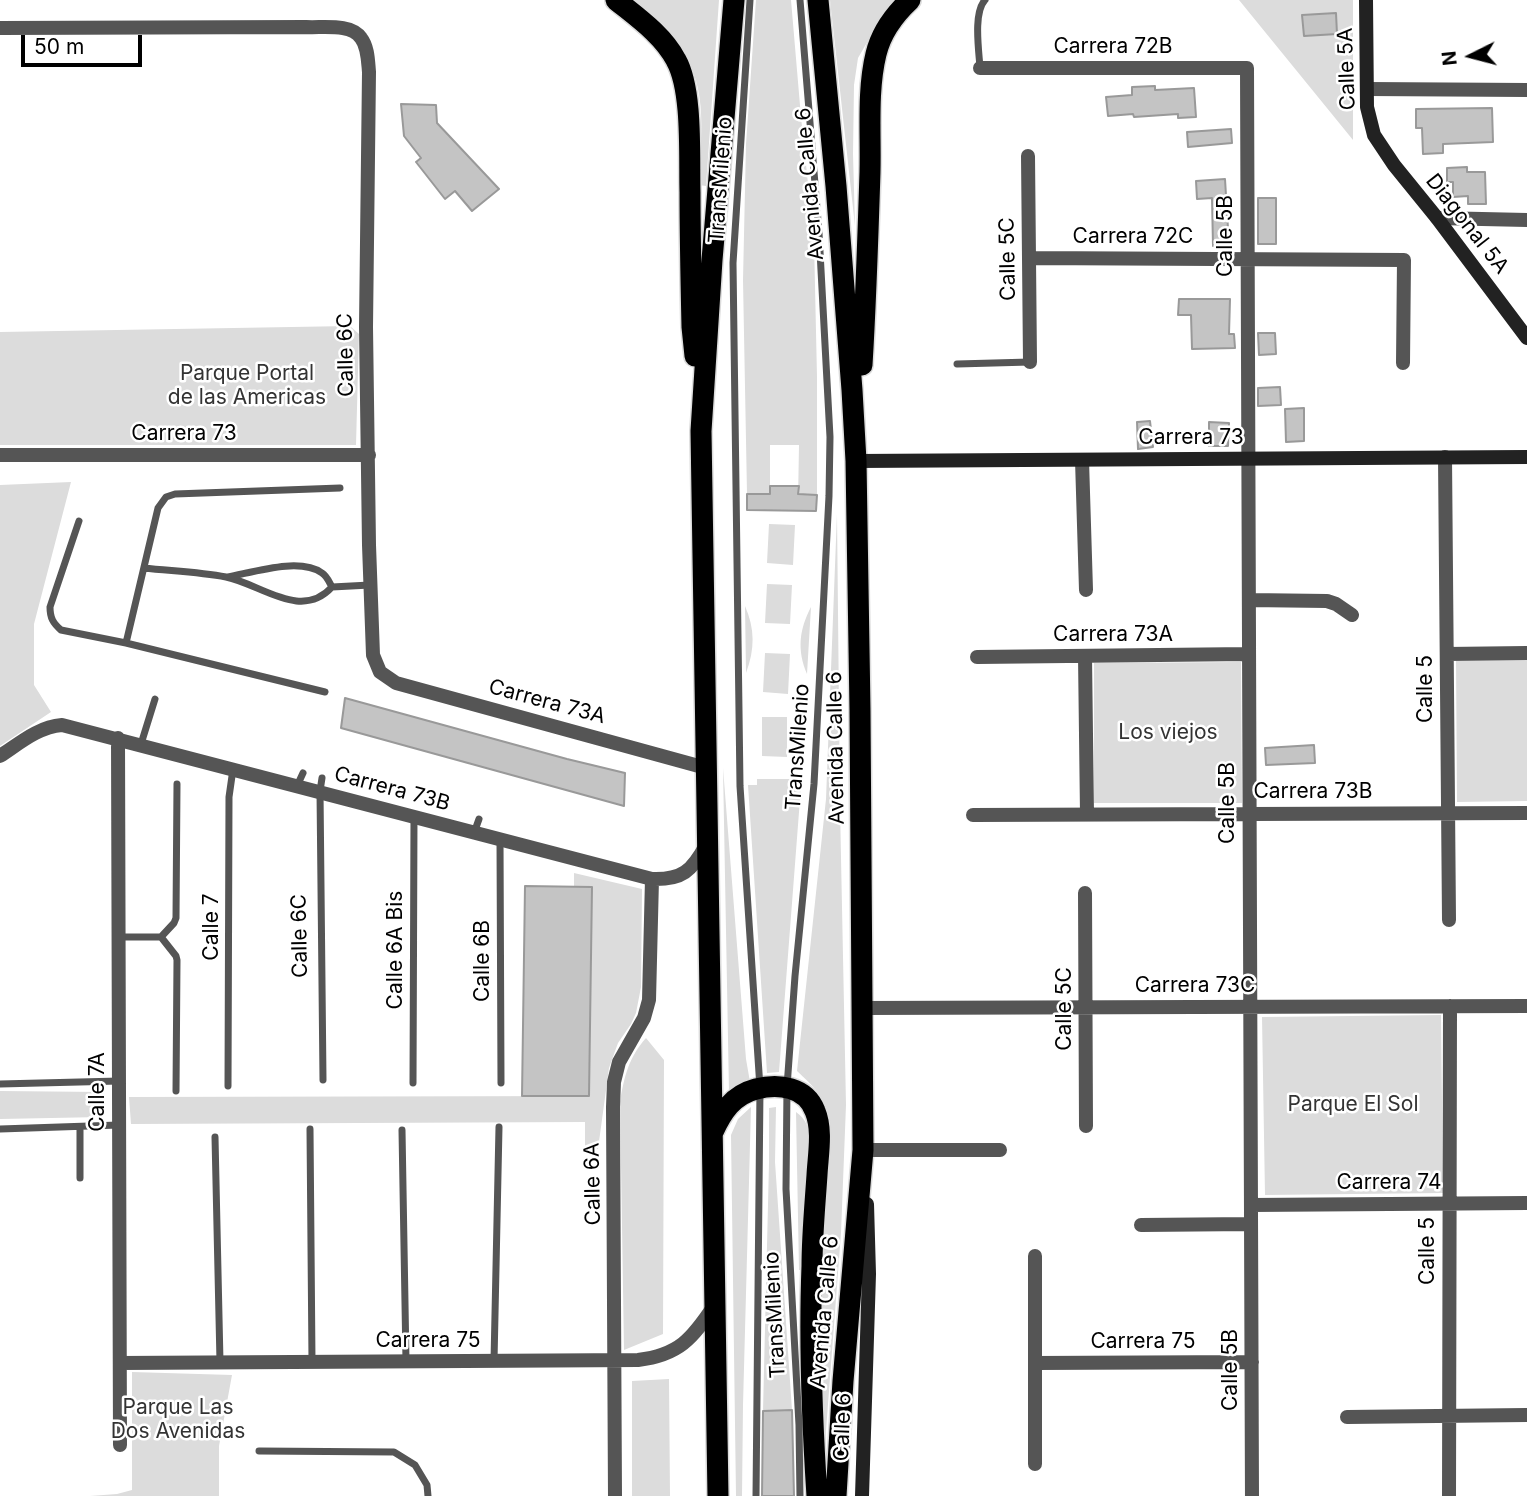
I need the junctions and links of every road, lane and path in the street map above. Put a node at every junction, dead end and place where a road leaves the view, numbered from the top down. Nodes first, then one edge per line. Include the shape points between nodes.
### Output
1 (615, 0) edge
2 (734, 0) edge
3 (750, 0) edge
4 (800, 0) edge
5 (818, 0) edge
6 (910, 0) edge
7 (985, 0) edge
8 (1366, 0) edge
9 (0, 28) edge
10 (980, 68) joint
11 (1247, 68) joint
12 (1367, 89) junction
13 (1527, 90) edge
14 (1374, 135) joint
15 (1028, 156) dead end
16 (1437, 218) junction
17 (1527, 220) edge
18 (1029, 258) junction
19 (1247, 259) junction
20 (1527, 338) edge
21 (1030, 362) joint
22 (1403, 363) dead end
23 (957, 364) dead end
24 (701, 431) junction
25 (0, 455) edge
26 (369, 455) junction
27 (1445, 457) junction
28 (1527, 457) edge
29 (1248, 458) junction
30 (1082, 460) junction
31 (856, 461) junction
32 (340, 488) dead end
33 (79, 522) dead end
34 (144, 568) junction
35 (228, 577) junction
36 (370, 585) junction
37 (332, 587) junction
38 (1086, 590) dead end
39 (1249, 600) junction
40 (1353, 615) dead end
41 (126, 643) junction
42 (1527, 653) edge
43 (1249, 654) junction
44 (1447, 654) junction
45 (1085, 656) junction
46 (977, 657) dead end
47 (380, 672) joint
48 (325, 692) dead end
49 (155, 699) dead end
50 (118, 738) junction
51 (141, 744) junction
52 (0, 756) edge
53 (706, 768) junction
54 (233, 769) junction
55 (177, 783) dead end
56 (321, 785) junction
57 (1448, 813) junction
58 (1527, 813) edge
59 (1087, 814) junction
60 (1250, 814) junction
61 (973, 815) dead end
62 (414, 817) junction
63 (500, 839) junction
64 (707, 844) junction
65 (652, 879) junction
66 (1085, 893) dead end
67 (1449, 920) dead end
68 (118, 937) junction
69 (162, 937) junction
70 (1450, 1006) junction
71 (1527, 1006) edge
72 (1086, 1007) junction
73 (1250, 1007) junction
74 (863, 1008) junction
75 (323, 1080) dead end
76 (119, 1081) junction
77 (413, 1083) dead end
78 (501, 1083) dead end
79 (0, 1084) edge
80 (228, 1086) dead end
81 (787, 1087) junction
82 (760, 1088) junction
83 (176, 1091) dead end
84 (119, 1125) junction
85 (80, 1126) junction
86 (1086, 1126) dead end
87 (499, 1128) dead end
88 (0, 1129) edge
89 (310, 1129) dead end
90 (402, 1130) dead end
91 (711, 1136) junction
92 (215, 1137) dead end
93 (863, 1150) junction
94 (1000, 1150) dead end
95 (80, 1178) dead end
96 (1527, 1203) edge
97 (1450, 1204) junction
98 (1251, 1205) junction
99 (1251, 1224) junction
100 (1141, 1225) dead end
101 (1035, 1256) dead end
102 (714, 1307) junction
103 (494, 1361) junction
104 (615, 1361) junction
105 (312, 1362) junction
106 (406, 1362) junction
107 (120, 1363) junction
108 (220, 1363) junction
109 (1035, 1363) junction
110 (1252, 1363) junction
111 (1527, 1415) edge
112 (1449, 1416) junction
113 (1348, 1417) dead end
114 (120, 1445) dead end
115 (259, 1451) dead end
116 (1035, 1464) dead end
117 (428, 1496) edge
118 (615, 1496) edge
119 (718, 1496) edge
120 (755, 1496) edge
121 (800, 1496) edge
122 (817, 1496) edge
123 (836, 1496) edge
124 (862, 1496) edge
125 (1252, 1496) edge
126 (1449, 1496) edge

1 - 24 highway via 654,32 682,72
2 - 24 highway
3 - 82 lane, TransMilenio via 733,263 740,786
4 - 81 lane, TransMilenio via 820,233 830,437 814,784
5 - 31 highway, Avenida Calle 6
6 - 31 highway via 884,33 873,76
7 - 10 lane via 978,14
8 - 12 street, Calle 5A
9 - 26 street, Calle 6C via 306,27 350,29 361,37 369,72
10 - 11 street, Carrera 72B
11 - 19 street, Calle 5B
12 - 13 street
12 - 14 street, Calle 5A
14 - 16 street, Diagonal 5A
15 - 18 street, Calle 5C
16 - 17 street
16 - 20 street, Diagonal 5A
18 - 19 street, Carrera 72C
18 - 21 street, Calle 5C
19 - 22 street, Carrera 72C via 1404,260
19 - 29 street, Calle 5B
21 - 23 lane
24 - 53 highway
25 - 26 street, Carrera 73
26 - 36 street, Calle 6C
27 - 28 street, Carrera 73
27 - 29 street, Carrera 73
27 - 44 street, Calle 5
29 - 30 street, Carrera 73
29 - 39 street, Calle 5B
30 - 31 street, Carrera 73
30 - 38 street
31 - 74 highway, Avenida Calle 6
32 - 34 lane via 166,497 158,508
33 - 41 lane via 50,617 61,630
34 - 35 lane
34 - 41 lane
35 - 37 lane via 295,601 311,601
35 - 37 lane via 310,567 324,574
36 - 37 lane
36 - 47 street, Calle 6C via 373,655
39 - 40 street via 1327,601
39 - 43 street, Calle 5B
41 - 48 lane
42 - 44 street
43 - 45 street, Carrera 73A
43 - 60 street, Calle 5B
44 - 57 street, Calle 5
45 - 46 street, Carrera 73A
45 - 59 street
47 - 53 street, Carrera 73A via 396,682
49 - 51 lane
50 - 51 street, Carrera 73B
50 - 52 street, Carrera 73B via 51,726
50 - 68 street, Calle 7A
51 - 54 street, Carrera 73B
53 - 64 highway
54 - 56 street, Carrera 73B
54 - 80 lane, Calle 7 via 229,797
55 - 69 lane via 176,918
56 - 62 street, Carrera 73B
56 - 75 lane, Calle 6C
57 - 58 street, Carrera 73B
57 - 60 street, Carrera 73B
57 - 67 street, Calle 5
59 - 60 street, Carrera 73B
59 - 61 street, Carrera 73B
60 - 73 street, Calle 5B
62 - 63 street, Carrera 73B via 477,826
62 - 77 lane, Calle 6A Bis
63 - 65 street, Carrera 73B
63 - 78 lane, Calle 6B
64 - 65 street, Carrera 73B via 689,870 663,880
64 - 91 highway
65 - 104 street, Calle 6A via 649,999 614,1082
66 - 72 street, Calle 5C
68 - 69 lane
68 - 76 street, Calle 7A
69 - 83 lane via 177,960
70 - 71 street, Carrera 73C
70 - 73 street, Carrera 73C
70 - 97 street, Calle 5
72 - 73 street, Carrera 73C
72 - 74 street, Carrera 73C
72 - 86 street, Calle 5C
73 - 98 street, Calle 5B
74 - 93 highway, Avenida Calle 6
76 - 79 lane
76 - 84 street, Calle 7A
81 - 82 highway
81 - 121 lane, TransMilenio via 786,1189
81 - 122 highway via 807,1098 819,1125 810,1339
82 - 91 highway via 727,1106
82 - 120 lane, TransMilenio
84 - 85 lane
84 - 107 street, Calle 7A
85 - 88 lane
85 - 95 lane
87 - 103 lane
89 - 105 lane
90 - 106 lane
91 - 102 highway
92 - 108 lane
93 - 94 street
93 - 123 highway, Avenida Calle 6
93 - 124 street, Calle 6 via 869,1274
96 - 97 street, Carrera 74
97 - 98 street, Carrera 74
97 - 112 street, Calle 5
98 - 99 street, Calle 5B
99 - 100 street
99 - 110 street, Calle 5B
101 - 109 street
102 - 104 street, Carrera 75 via 691,1336 669,1353
102 - 119 highway
103 - 104 street, Carrera 75
103 - 106 street, Carrera 75
104 - 118 street, Calle 6A
105 - 106 street, Carrera 75
105 - 108 street, Carrera 75
107 - 108 street, Carrera 75
107 - 114 street, Calle 7A
109 - 110 street, Carrera 75
109 - 116 street
110 - 125 street, Calle 5B
111 - 112 street
112 - 113 street
112 - 126 street, Calle 5
115 - 117 lane via 394,1452 415,1465

